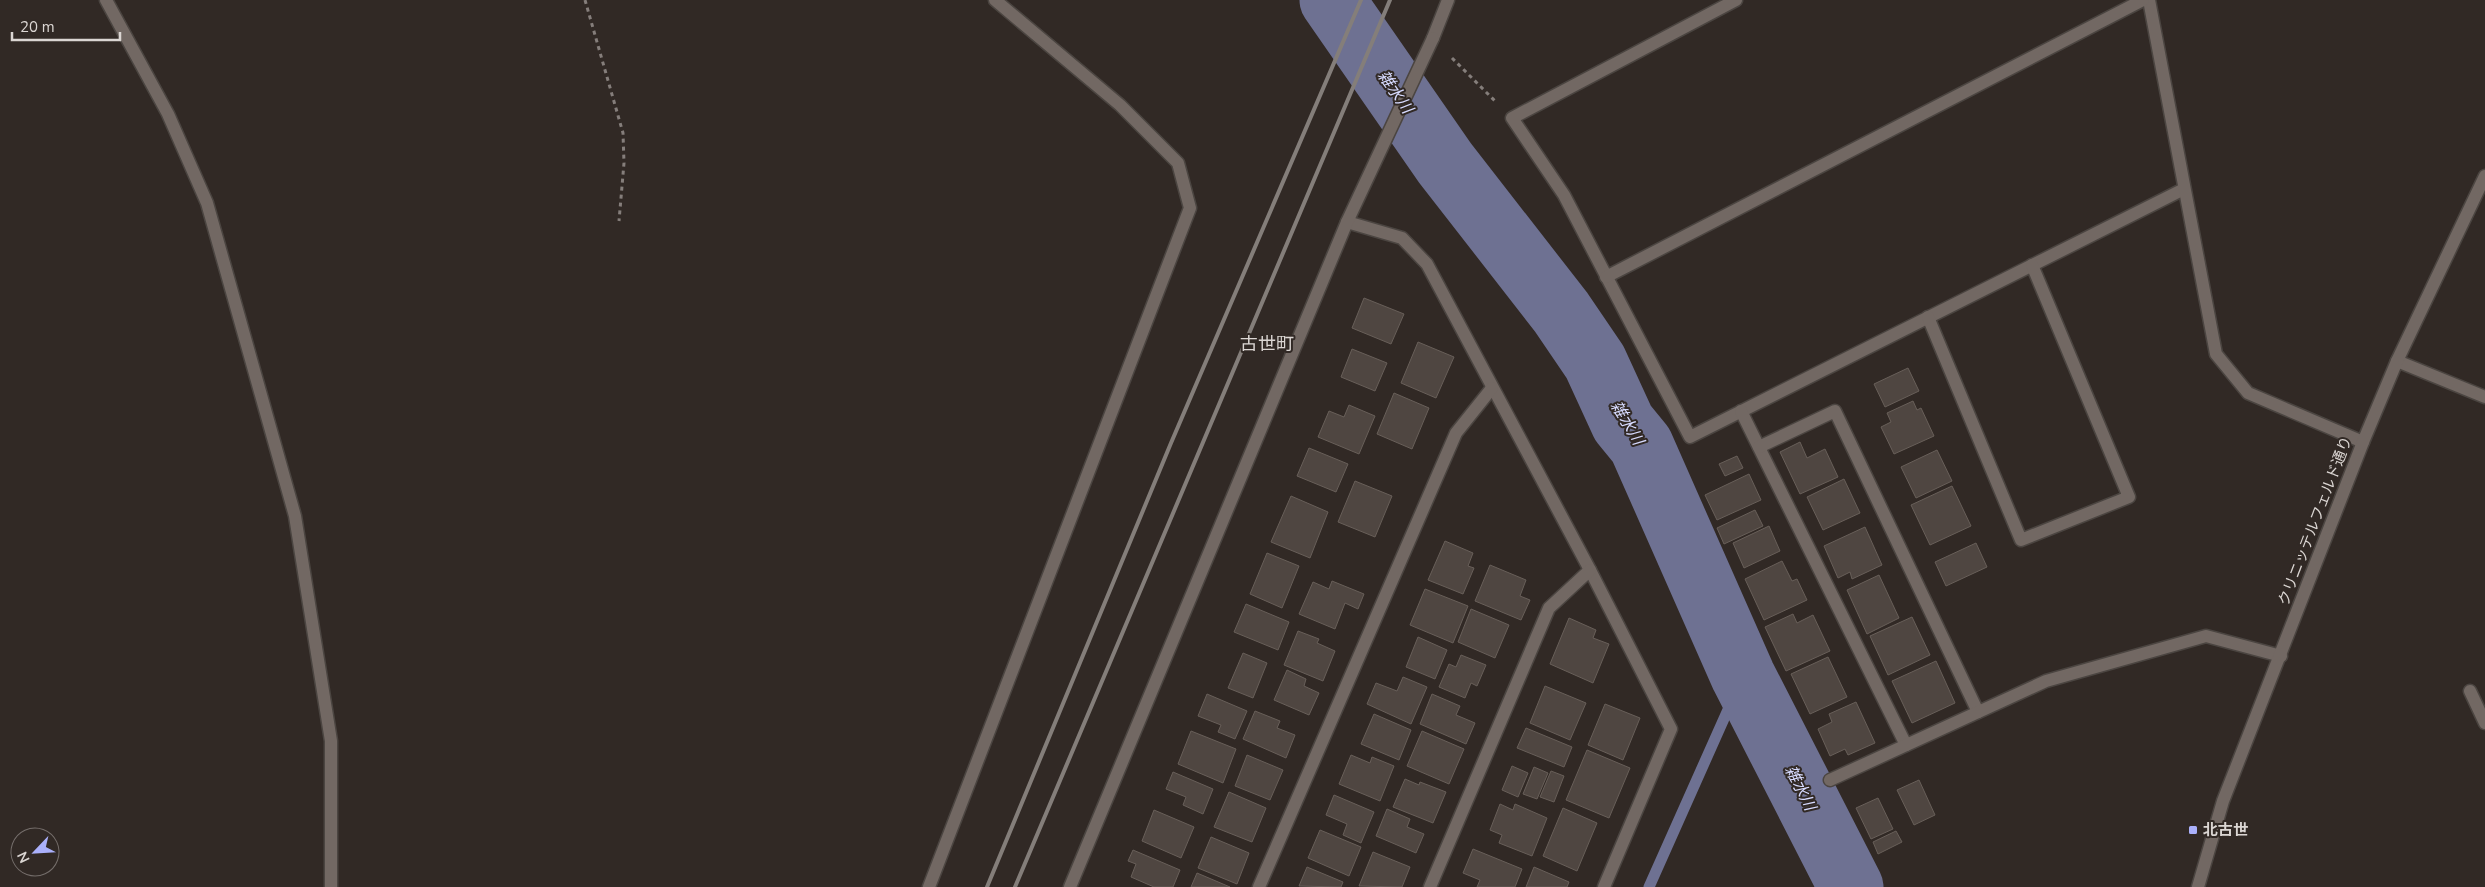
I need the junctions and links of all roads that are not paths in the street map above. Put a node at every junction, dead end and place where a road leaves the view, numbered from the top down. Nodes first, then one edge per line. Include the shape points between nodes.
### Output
1 (106, 0) edge
2 (995, 0) edge
3 (1448, 0) edge
4 (1736, 0) edge
5 (2143, 0) edge
6 (2149, 0) edge
7 (2485, 176) edge
8 (2184, 188) junction
9 (1347, 222) junction
10 (2032, 265) junction
11 (1606, 277) junction
12 (1928, 318) junction
13 (2397, 361) junction
14 (1492, 388) junction
15 (2485, 397) edge
16 (1741, 411) junction
17 (2363, 442) junction
18 (1759, 448) junction
19 (1590, 570) junction
20 (2281, 656) junction
21 (2470, 691) dead end
22 (1978, 712) junction
23 (2485, 723) edge
24 (1906, 745) junction
25 (1830, 780) dead end
26 (331, 887) edge
27 (929, 887) edge
28 (1070, 887) edge
29 (1259, 887) edge
30 (1430, 887) edge
31 (1604, 887) edge
32 (2198, 887) edge

1 - 26 street via 168,114 207,202 295,516 331,741
2 - 27 street via 1120,105 1178,163 1190,208
3 - 9 street
4 - 11 street via 1512,118 1564,195
5 - 11 street
6 - 8 street
7 - 13 street, クリニッテルフェルド通り
8 - 10 street
8 - 17 street via 2216,354 2248,393
9 - 14 street via 1402,238 1427,264
9 - 28 street
10 - 12 street
10 - 12 street via 2129,497 2021,540
11 - 16 street via 1690,437
12 - 16 street
13 - 15 street
13 - 17 street, クリニッテルフェルド通り
14 - 19 street
14 - 29 street via 1456,433
16 - 18 street
17 - 20 street, クリニッテルフェルド通り
18 - 22 street via 1835,411
18 - 24 street
19 - 30 street via 1549,608
19 - 31 street via 1672,729
20 - 22 street via 2206,636 2046,681
20 - 32 street, クリニッテルフェルド通り via 2223,801
21 - 23 street
22 - 24 street
24 - 25 street

